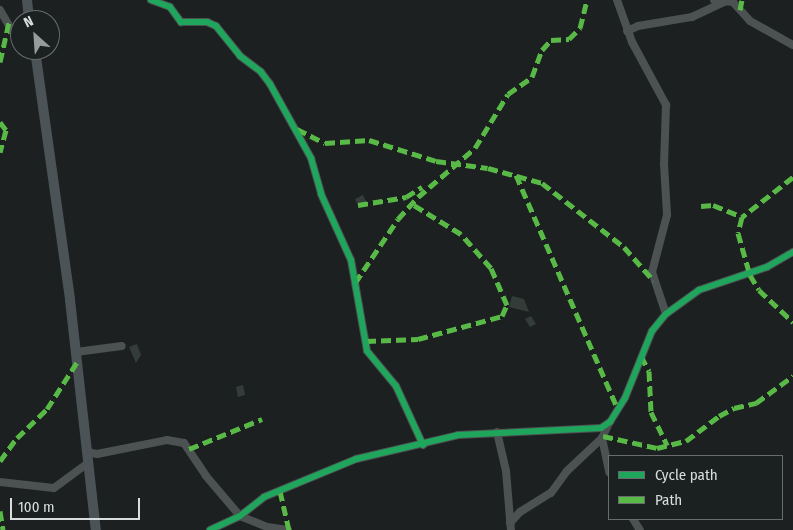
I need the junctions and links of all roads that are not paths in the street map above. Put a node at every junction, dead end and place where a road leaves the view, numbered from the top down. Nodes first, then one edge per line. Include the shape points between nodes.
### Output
1 (151, 0) edge
2 (618, 0) edge
3 (714, 0) edge
4 (728, 1) edge
5 (0, 10) edge
6 (10, 27) edge
7 (627, 30) junction
8 (793, 45) edge
9 (36, 60) edge
10 (793, 252) edge
11 (666, 314) junction
12 (122, 346) dead end
13 (76, 352) junction
14 (610, 422) junction
15 (497, 432) junction
16 (602, 438) junction
17 (423, 445) junction
18 (87, 452) junction
19 (88, 463) junction
20 (608, 467) edge
21 (0, 482) edge
22 (240, 516) junction
23 (511, 526) edge
24 (96, 530) edge
25 (210, 530) edge
26 (288, 530) edge

1 - 17 street via 170,7 181,22 207,22 216,26 240,56 267,79 311,158 321,194 351,260 367,351 396,386
2 - 7 street
3 - 4 street
4 - 7 street via 692,17
4 - 8 street via 733,2 750,21
5 - 6 street
7 - 11 street via 666,105 664,164 667,215 652,272
9 - 13 street
10 - 11 street via 767,266 699,290
11 - 14 street via 652,331 626,398
12 - 13 street
13 - 18 street
14 - 15 street via 592,430
14 - 16 street
15 - 17 street via 458,435
15 - 23 street via 506,472
16 - 20 street
16 - 23 street via 567,471 551,493 520,512
17 - 22 street via 361,458 328,470 260,499
18 - 19 street
18 - 22 street via 98,454 167,440 184,443 206,476
19 - 21 street via 54,488
19 - 24 street
22 - 25 street
22 - 26 street

